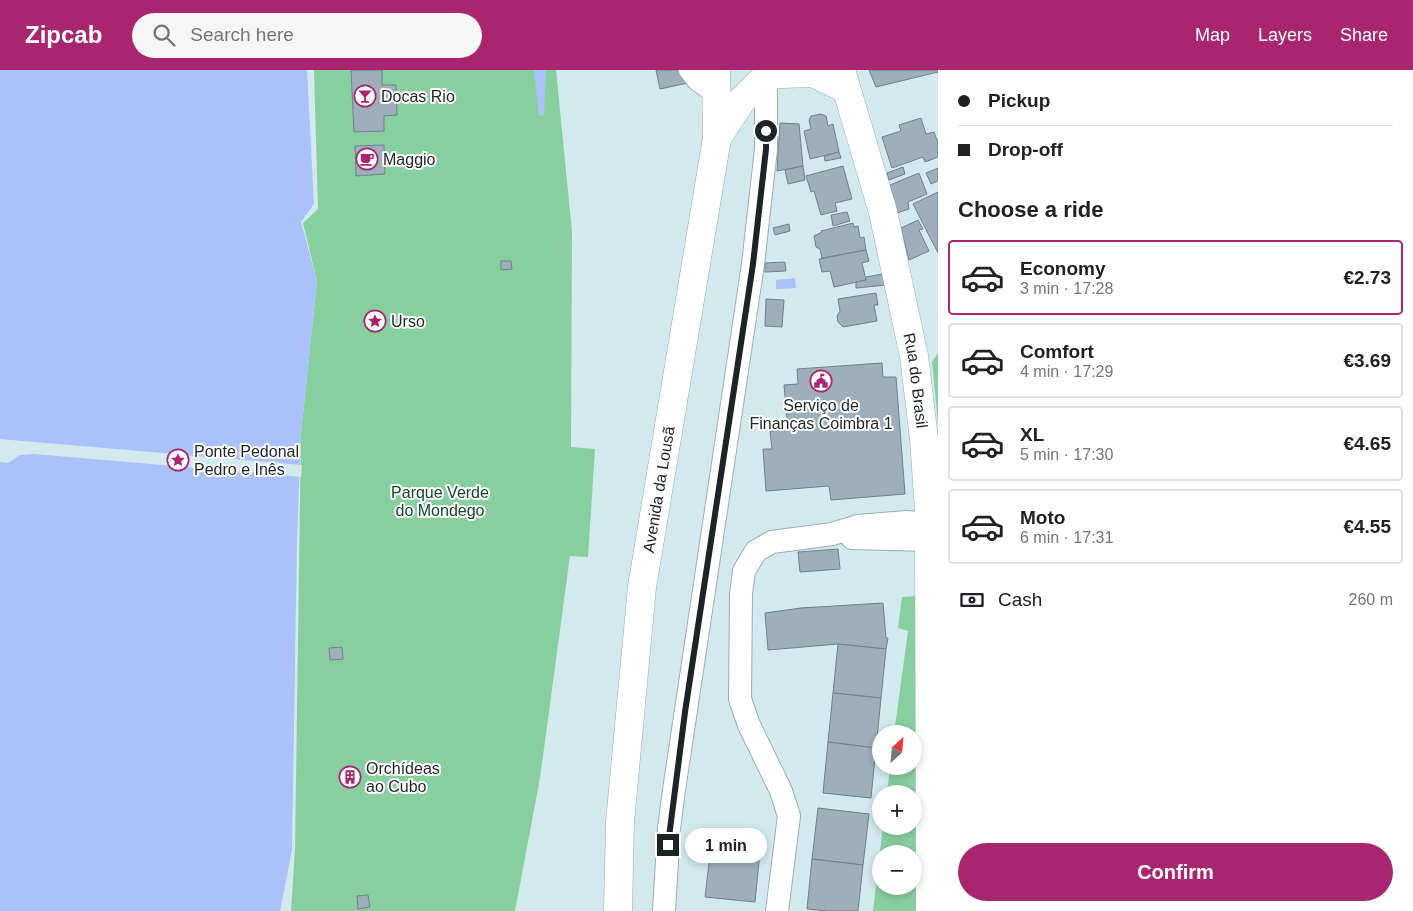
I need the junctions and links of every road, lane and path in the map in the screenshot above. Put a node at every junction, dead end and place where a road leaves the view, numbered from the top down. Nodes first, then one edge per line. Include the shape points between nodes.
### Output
1 (690, 70) edge
2 (766, 73) edge
3 (843, 80) edge
4 (715, 81) edge
5 (716, 138) junction
6 (929, 532) junction
7 (618, 911) edge
8 (664, 911) edge
9 (777, 911) edge
10 (930, 911) edge

1 - 4 street via 698,80
2 - 3 main road via 813,73
2 - 5 main road via 742,100
2 - 8 street via 766,149 753,264 674,790
3 - 6 main road, Rua do Brasil via 883,212 914,356 924,439
4 - 5 main road, Avenida da Lousã
5 - 7 main road, Avenida da Lousã via 642,587 620,822
6 - 9 street via 858,539 832,534 772,542 756,551 744,571 740,699 789,816
6 - 10 main road, Rua do Brasil

